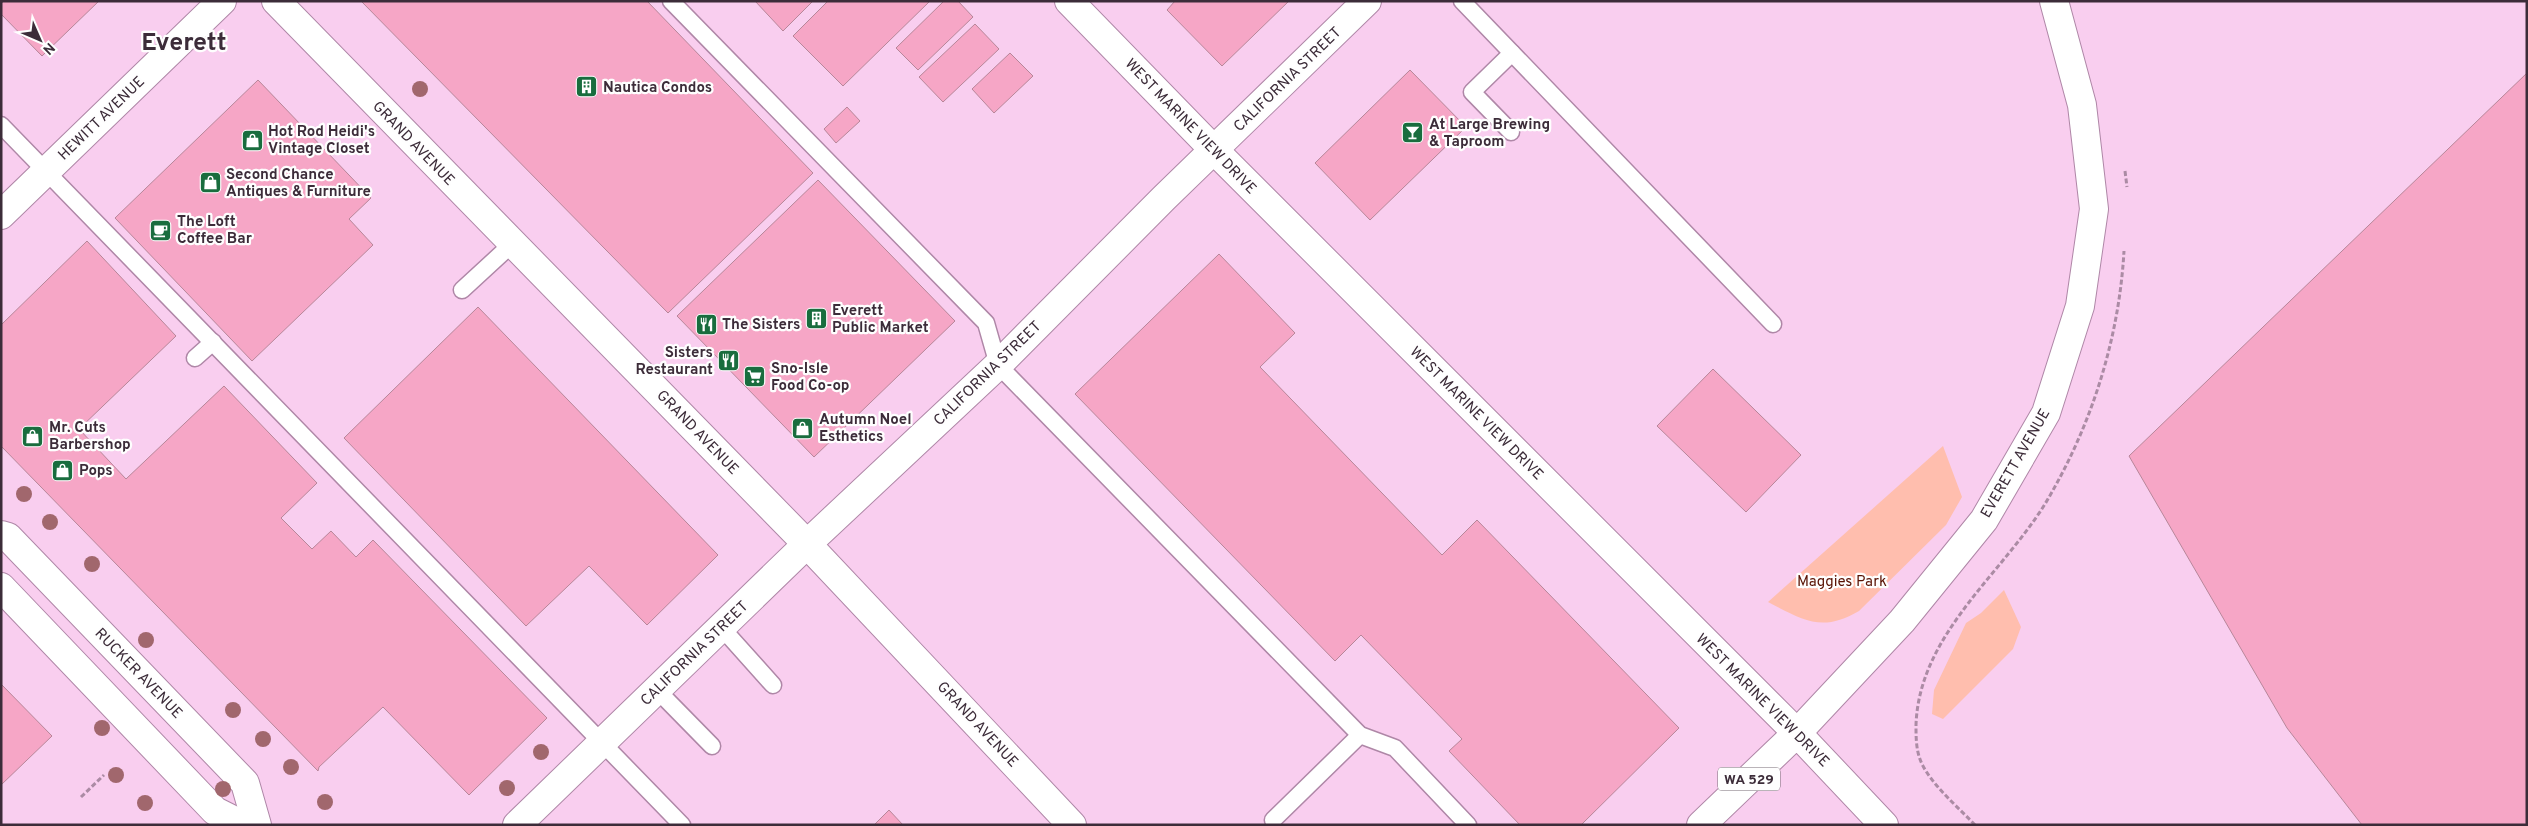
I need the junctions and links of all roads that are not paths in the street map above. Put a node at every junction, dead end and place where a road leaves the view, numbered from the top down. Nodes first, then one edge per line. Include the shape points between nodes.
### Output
1 (222, 1) edge
2 (276, 1) edge
3 (671, 1) edge
4 (1069, 1) edge
5 (1367, 1) edge
6 (1462, 1) edge
7 (2054, 1) edge
8 (1512, 53) junction
9 (1, 125) edge
10 (1511, 132) dead end
11 (1214, 150) junction
12 (46, 171) junction
13 (1, 215) edge
14 (513, 243) junction
15 (462, 290) dead end
16 (1773, 324) dead end
17 (212, 342) junction
18 (195, 358) dead end
19 (998, 365) junction
20 (1, 535) edge
21 (807, 544) junction
22 (1, 587) edge
23 (720, 627) junction
24 (774, 685) dead end
25 (657, 690) junction
26 (1797, 733) junction
27 (1360, 735) junction
28 (602, 742) junction
29 (712, 746) dead end
30 (1274, 820) dead end
31 (243, 825) edge
32 (257, 825) edge
33 (517, 825) edge
34 (682, 825) edge
35 (1072, 825) edge
36 (1468, 825) edge
37 (1701, 825) edge
38 (1884, 825) edge

1 - 12 street, HEWITT AVENUE
2 - 14 street, GRAND AVENUE
3 - 19 lane via 986,323
4 - 11 street, WEST MARINE VIEW DRIVE
5 - 11 street, CALIFORNIA STREET
6 - 8 lane
7 - 26 street, EVERETT AVENUE via 2082,106 2094,209 2080,306 2046,413 1984,520 1902,621
8 - 10 lane via 1472,92
8 - 16 lane
9 - 12 lane
11 - 19 street, CALIFORNIA STREET
11 - 26 street, WEST MARINE VIEW DRIVE
12 - 13 street, HEWITT AVENUE
12 - 17 lane
14 - 15 lane
14 - 21 street, GRAND AVENUE
17 - 18 lane
17 - 28 lane
19 - 21 street, CALIFORNIA STREET
19 - 27 lane
20 - 32 street, RUCKER AVENUE via 8,537 245,784
21 - 23 street, CALIFORNIA STREET
21 - 35 street, GRAND AVENUE
22 - 31 street via 215,811
23 - 24 lane
23 - 25 street, CALIFORNIA STREET
25 - 28 street, CALIFORNIA STREET
25 - 29 lane
26 - 37 street, EVERETT AVENUE / WA 529
26 - 38 street, WEST MARINE VIEW DRIVE
27 - 30 lane
27 - 36 lane via 1395,748
28 - 33 street, CALIFORNIA STREET
28 - 34 lane

